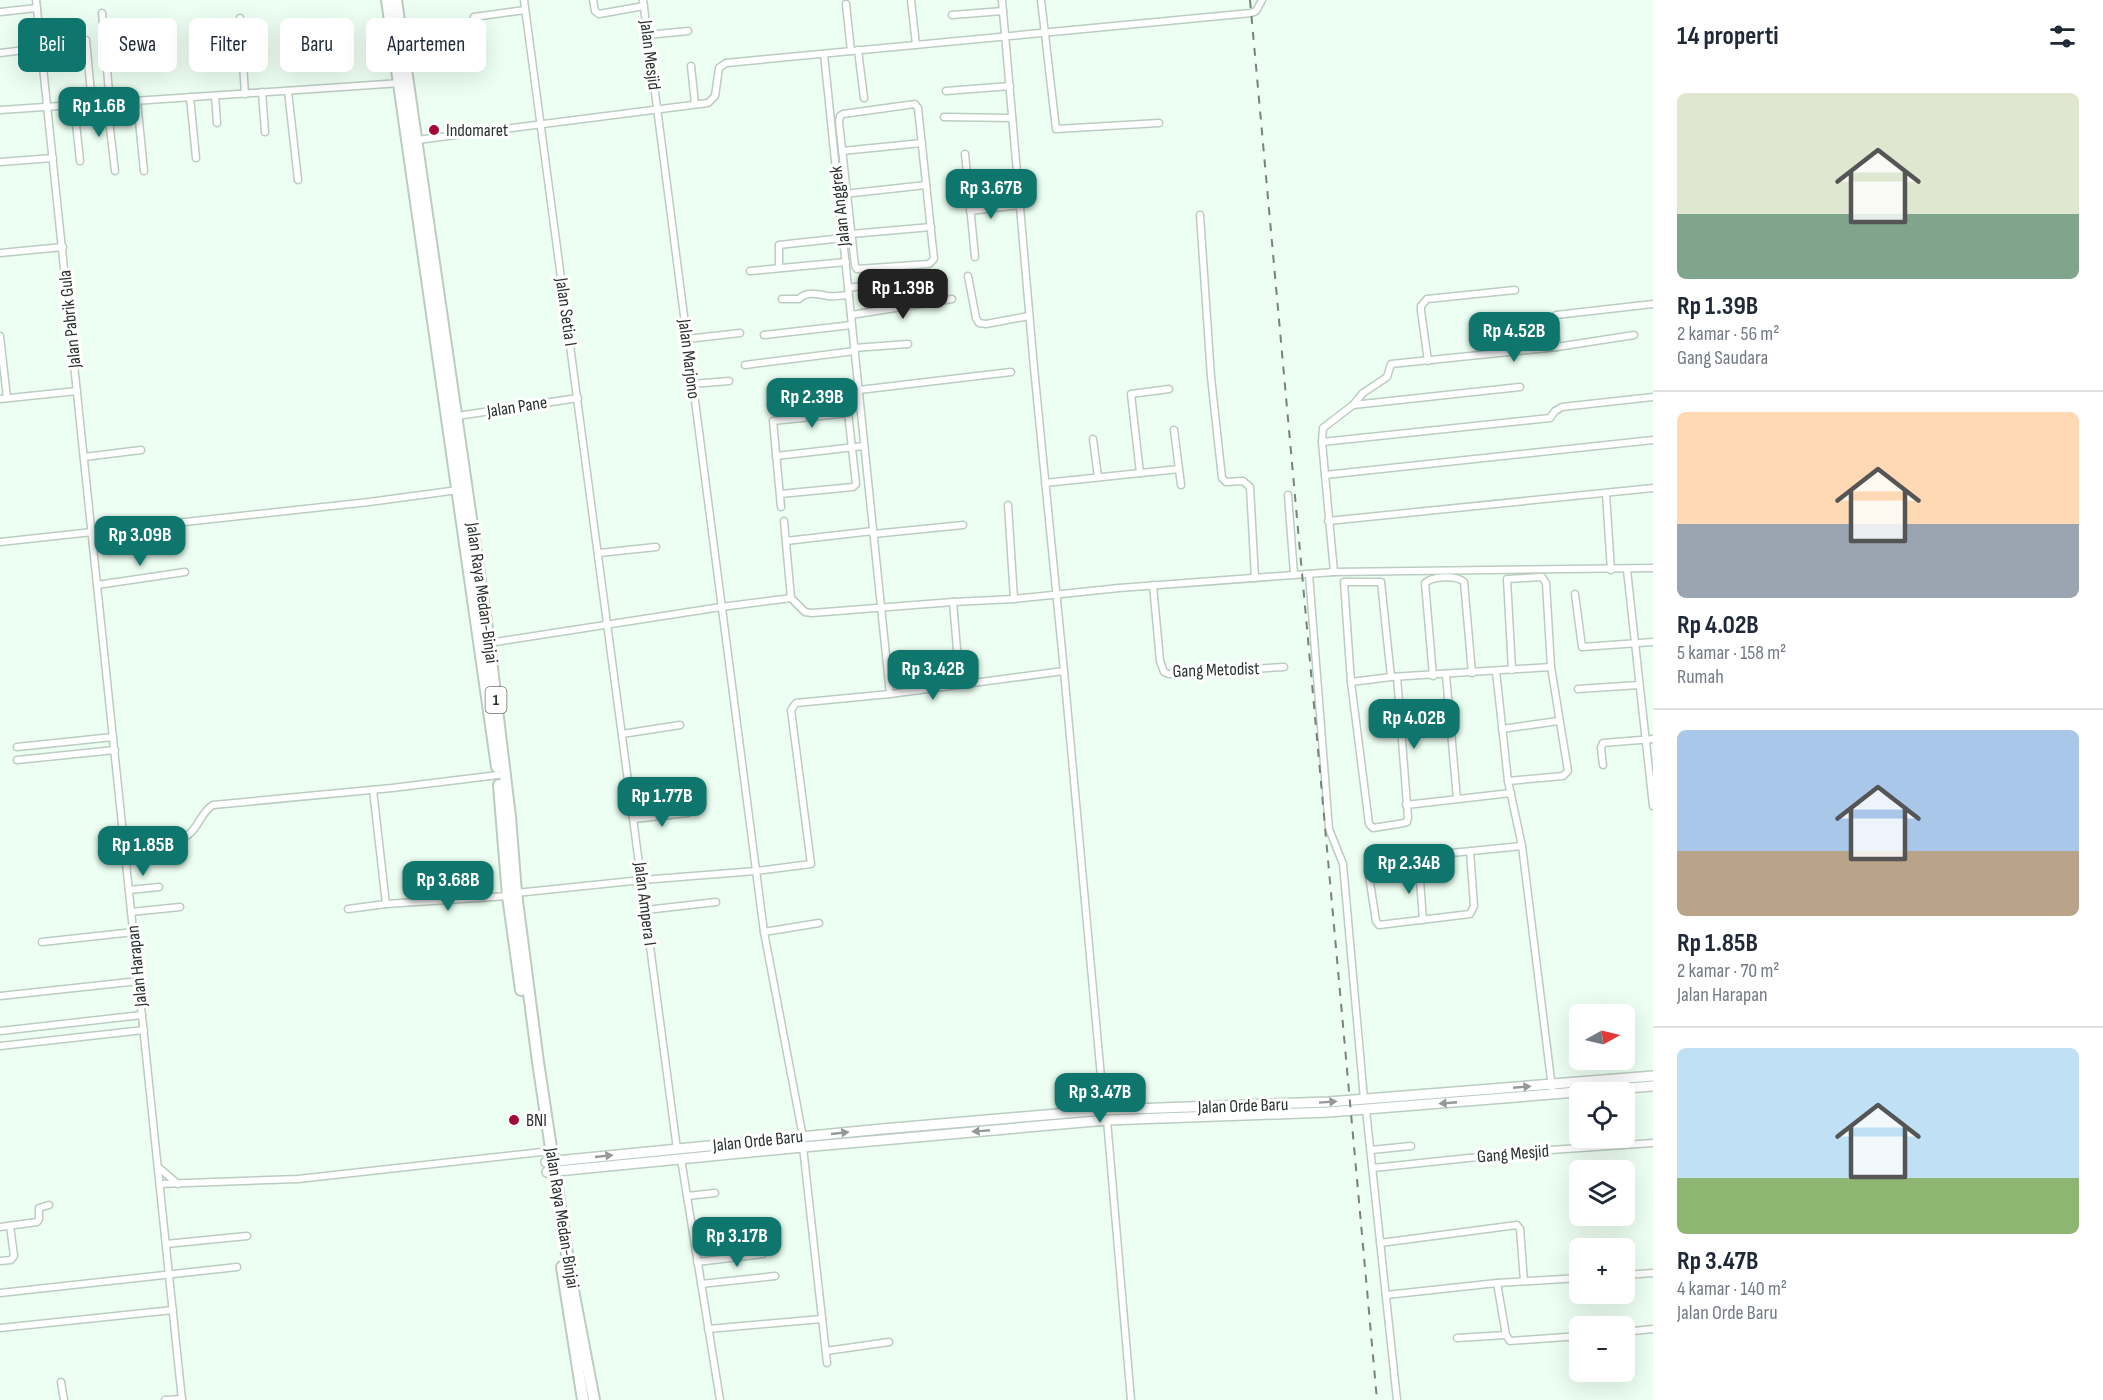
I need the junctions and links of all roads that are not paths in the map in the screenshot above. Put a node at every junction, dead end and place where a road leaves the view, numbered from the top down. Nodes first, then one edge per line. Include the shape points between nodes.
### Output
1 (36, 0) edge
2 (387, 0) edge
3 (396, 0) edge
4 (524, 0) edge
5 (593, 0) edge
6 (911, 0) edge
7 (1002, 0) edge
8 (1041, 0) edge
9 (1262, 0) edge
10 (644, 3) edge
11 (846, 4) dead end
12 (37, 8) junction
13 (525, 10) junction
14 (1003, 10) junction
15 (0, 12) edge
16 (102, 13) dead end
17 (952, 15) dead end
18 (474, 17) dead end
19 (38, 18) edge
20 (688, 32) dead end
21 (1044, 32) junction
22 (647, 35) junction
23 (1006, 36) junction
24 (87, 40) dead end
25 (916, 45) junction
26 (858, 50) junction
27 (18, 51) edge
28 (850, 51) junction
29 (0, 53) edge
30 (824, 54) junction
31 (691, 66) dead end
32 (44, 72) edge
33 (244, 72) edge
34 (404, 83) junction
35 (1010, 86) junction
36 (288, 91) junction
37 (946, 91) dead end
38 (262, 92) junction
39 (245, 94) junction
40 (215, 96) junction
41 (190, 97) junction
42 (864, 98) dead end
43 (137, 101) junction
44 (108, 103) junction
45 (92, 104) junction
46 (695, 104) junction
47 (74, 105) junction
48 (48, 107) junction
49 (0, 110) edge
50 (657, 111) junction
51 (944, 117) dead end
52 (1012, 118) junction
53 (217, 123) dead end
54 (1159, 123) dead end
55 (541, 125) junction
56 (265, 132) dead end
57 (417, 140) junction
58 (922, 143) junction
59 (842, 151) junction
60 (965, 154) dead end
61 (53, 158) junction
62 (196, 158) dead end
63 (80, 161) dead end
64 (0, 162) edge
65 (115, 171) dead end
66 (144, 171) dead end
67 (298, 180) dead end
68 (926, 185) junction
69 (839, 195) junction
70 (847, 195) junction
71 (1019, 205) junction
72 (970, 211) junction
73 (1200, 214) dead end
74 (931, 227) junction
75 (851, 234) junction
76 (843, 238) junction
77 (63, 247) junction
78 (0, 252) edge
79 (975, 257) dead end
80 (846, 262) junction
81 (779, 268) junction
82 (750, 272) dead end
83 (968, 276) dead end
84 (902, 280) dead end
85 (1515, 290) dead end
86 (848, 291) junction
87 (782, 298) dead end
88 (952, 299) dead end
89 (1653, 304) edge
90 (851, 315) junction
91 (1029, 316) junction
92 (852, 325) junction
93 (740, 333) dead end
94 (764, 335) dead end
95 (1634, 335) dead end
96 (0, 336) edge
97 (687, 339) junction
98 (908, 344) dead end
99 (1557, 347) junction
100 (855, 350) junction
101 (1428, 361) junction
102 (745, 365) dead end
103 (1011, 372) dead end
104 (729, 381) dead end
105 (692, 384) junction
106 (1520, 387) dead end
107 (1169, 389) dead end
108 (77, 390) junction
109 (859, 390) junction
110 (1653, 397) edge
111 (3, 398) edge
112 (578, 398) junction
113 (1353, 405) junction
114 (457, 416) junction
115 (1174, 429) dead end
116 (1093, 439) dead end
117 (1653, 440) edge
118 (1322, 442) junction
119 (864, 446) junction
120 (853, 447) junction
121 (141, 450) dead end
122 (776, 456) junction
123 (84, 457) junction
124 (1179, 469) junction
125 (1140, 473) junction
126 (1325, 475) junction
127 (1098, 477) junction
128 (1046, 483) junction
129 (1181, 484) dead end
130 (1653, 488) edge
131 (458, 489) junction
132 (780, 494) junction
133 (1606, 494) junction
134 (1288, 495) dead end
135 (1008, 505) dead end
136 (781, 507) dead end
137 (784, 521) dead end
138 (1328, 521) junction
139 (963, 525) dead end
140 (92, 532) junction
141 (873, 533) junction
142 (470, 540) junction
143 (786, 540) junction
144 (0, 542) edge
145 (656, 547) dead end
146 (598, 553) junction
147 (1653, 568) edge
148 (1611, 570) junction
149 (1627, 570) junction
150 (185, 572) dead end
151 (1334, 572) junction
152 (1294, 574) junction
153 (1309, 574) junction
154 (1255, 578) junction
155 (97, 585) junction
156 (1153, 585) junction
157 (1056, 594) junction
158 (1575, 594) dead end
159 (791, 598) junction
160 (1014, 599) junction
161 (953, 602) junction
162 (721, 607) junction
163 (881, 608) junction
164 (608, 624) junction
165 (1653, 642) edge
166 (489, 643) junction
167 (1634, 644) junction
168 (1284, 667) dead end
169 (1551, 667) junction
170 (1512, 670) junction
171 (1064, 671) junction
172 (1496, 671) junction
173 (1472, 673) junction
174 (1446, 675) junction
175 (1433, 676) junction
176 (1394, 677) junction
177 (1351, 682) junction
178 (960, 685) junction
179 (1639, 685) junction
180 (1578, 689) dead end
181 (890, 694) junction
182 (1558, 721) junction
183 (680, 725) dead end
184 (1502, 729) junction
185 (622, 734) junction
186 (113, 737) junction
187 (1653, 738) edge
188 (1645, 739) junction
189 (17, 747) dead end
190 (114, 750) junction
191 (17, 760) dead end
192 (1603, 765) dead end
193 (498, 776) junction
194 (1508, 781) junction
195 (373, 790) junction
196 (1511, 793) junction
197 (1652, 796) edge
198 (1457, 799) junction
199 (1407, 805) junction
200 (1653, 806) edge
201 (688, 813) dead end
202 (634, 819) junction
203 (124, 840) junction
204 (1522, 846) junction
205 (1470, 851) junction
206 (1419, 867) junction
207 (756, 871) junction
208 (642, 880) junction
209 (159, 887) dead end
210 (129, 890) junction
211 (512, 895) junction
212 (716, 902) dead end
213 (386, 904) junction
214 (180, 907) dead end
215 (348, 909) dead end
216 (645, 910) junction
217 (132, 912) junction
218 (1423, 920) junction
219 (819, 923) dead end
220 (134, 932) junction
221 (764, 932) junction
222 (42, 942) dead end
223 (139, 981) junction
224 (0, 996) edge
225 (142, 1015) junction
226 (144, 1030) junction
227 (0, 1031) edge
228 (0, 1046) edge
229 (1653, 1076) edge
230 (1653, 1086) edge
231 (1552, 1089) junction
232 (1364, 1099) junction
233 (1185, 1108) junction
234 (1104, 1110) junction
235 (1366, 1110) junction
236 (1186, 1118) junction
237 (1001, 1119) junction
238 (1107, 1120) junction
239 (882, 1129) junction
240 (1002, 1129) junction
241 (883, 1140) junction
242 (803, 1142) junction
243 (1653, 1143) edge
244 (1411, 1146) dead end
245 (677, 1149) junction
246 (1371, 1150) junction
247 (681, 1159) junction
248 (549, 1162) junction
249 (158, 1167) junction
250 (1372, 1168) junction
251 (160, 1184) junction
252 (178, 1184) junction
253 (715, 1193) dead end
254 (687, 1196) junction
255 (49, 1205) dead end
256 (10, 1226) junction
257 (0, 1227) edge
258 (247, 1236) dead end
259 (1380, 1243) junction
260 (166, 1244) junction
261 (763, 1254) dead end
262 (0, 1261) edge
263 (697, 1262) junction
264 (237, 1267) dead end
265 (1653, 1273) edge
266 (1635, 1274) edge
267 (169, 1275) junction
268 (775, 1276) dead end
269 (1569, 1279) edge
270 (1524, 1281) junction
271 (1497, 1283) junction
272 (701, 1284) junction
273 (0, 1293) edge
274 (1386, 1295) junction
275 (173, 1310) junction
276 (822, 1319) junction
277 (0, 1328) edge
278 (708, 1329) junction
279 (1653, 1329) edge
280 (1635, 1331) edge
281 (1506, 1335) junction
282 (1569, 1337) edge
283 (1457, 1338) dead end
284 (889, 1342) dead end
285 (826, 1351) junction
286 (827, 1363) dead end
287 (61, 1382) dead end
288 (182, 1399) edge
289 (64, 1400) edge
290 (165, 1400) edge
291 (583, 1400) edge
292 (594, 1400) edge
293 (720, 1400) edge
294 (1131, 1400) edge
295 (1397, 1400) edge

1 - 12 street, Jalan Pabrik Gula
2 - 34 highway, Jalan Raya Medan-Binjai / 1
3 - 34 highway, Jalan Raya Medan-Binjai / 1
4 - 13 street, Jalan Setia I
5 - 10 street via 597,14
6 - 25 street
7 - 14 street
8 - 21 street
9 - 21 street via 1251,13
10 - 22 street, Jalan Mesjid
11 - 28 street
12 - 15 street
12 - 19 street, Jalan Pabrik Gula
13 - 18 street
13 - 55 street, Jalan Setia I
14 - 17 street
14 - 23 street
16 - 44 street
20 - 22 street
21 - 23 street
21 - 54 street via 1056,129
22 - 50 street, Jalan Mesjid
23 - 25 street
23 - 35 street
24 - 45 street
25 - 26 street
26 - 28 street
26 - 42 street
27 - 29 street
28 - 30 street
30 - 46 street via 726,63 719,68 712,100
30 - 69 street, Jalan Anggrek
31 - 46 street
32 - 48 street, Jalan Pabrik Gula
33 - 39 street
34 - 36 street
34 - 57 highway, Jalan Raya Medan-Binjai / 1
34 - 131 highway, Jalan Raya Medan-Binjai / 1
35 - 37 street
35 - 52 street
36 - 38 street
36 - 67 street
38 - 39 street
38 - 56 street
39 - 40 street
40 - 41 street
40 - 53 street
41 - 43 street
41 - 62 street
43 - 44 street
43 - 66 street
44 - 45 street
44 - 65 street
45 - 47 street
46 - 50 street
47 - 48 street
47 - 63 street
48 - 49 street
48 - 61 street, Jalan Pabrik Gula
50 - 55 street
50 - 97 street, Jalan Marjono
51 - 52 street
52 - 71 street
55 - 57 street
55 - 112 street, Jalan Setia I
57 - 114 highway, Jalan Raya Medan-Binjai / 1
58 - 59 street
58 - 59 street via 915,104 843,114 839,122
58 - 68 street
59 - 70 street
60 - 72 street
61 - 64 street
61 - 77 street, Jalan Pabrik Gula
68 - 70 street
68 - 74 street
69 - 70 street
69 - 76 street, Jalan Anggrek
70 - 75 street
71 - 72 street
71 - 91 street
72 - 79 street
73 - 154 street via 1222,478 1226,482 1244,481 1250,487
74 - 75 street
74 - 75 street via 934,259 929,264 857,269
76 - 80 street, Jalan Anggrek
76 - 81 street via 779,245
77 - 78 street
77 - 108 street, Jalan Pabrik Gula
80 - 81 street
80 - 86 street, Jalan Anggrek
81 - 82 street
83 - 91 street via 979,323
84 - 86 street
85 - 101 street via 1427,299 1421,311
86 - 87 street
86 - 90 street, Jalan Anggrek
88 - 90 street
89 - 99 street via 1556,315
90 - 92 street, Jalan Anggrek
91 - 128 street
92 - 94 street
92 - 100 street, Jalan Anggrek
93 - 97 street
95 - 99 street
96 - 111 street
97 - 105 street, Jalan Marjono
98 - 100 street
99 - 101 street
100 - 102 street
100 - 109 street, Jalan Anggrek
101 - 113 street via 1391,364 1386,377
103 - 109 street
104 - 105 street
105 - 162 street, Jalan Marjono
106 - 113 street
107 - 125 street via 1131,394
108 - 111 street
108 - 123 street, Jalan Pabrik Gula
109 - 119 street, Jalan Anggrek
110 - 118 street via 1562,407 1550,418
112 - 114 street, Jalan Pane
112 - 146 street, Jalan Setia I
113 - 118 street via 1323,428
114 - 142 highway, Jalan Raya Medan-Binjai / 1
115 - 124 street
116 - 127 street
117 - 126 street
118 - 126 street
119 - 120 street
119 - 141 street, Jalan Anggrek
120 - 122 street
120 - 122 street via 848,413 776,420
120 - 132 street via 857,480 853,487
121 - 123 street
122 - 132 street
123 - 140 street, Jalan Pabrik Gula
124 - 125 street
124 - 129 street
125 - 127 street
126 - 138 street
127 - 128 street
128 - 157 street
130 - 133 street
131 - 140 street
131 - 142 highway, Jalan Raya Medan-Binjai / 1
132 - 136 street
133 - 138 street
133 - 148 street
134 - 152 street
135 - 160 street
137 - 143 street
138 - 151 street
139 - 141 street
140 - 144 street
140 - 155 street, Jalan Harapan
141 - 143 street
141 - 163 street, Jalan Anggrek
142 - 166 highway, Jalan Raya Medan-Binjai / 1
142 - 193 highway, Jalan Raya Medan-Binjai / 1
143 - 159 street
145 - 146 street
146 - 164 street, Jalan Setia I
147 - 149 street
148 - 149 street
148 - 151 street
149 - 167 street
150 - 155 street
151 - 153 street
152 - 153 street
152 - 154 street
153 - 232 street via 1329,829 1343,864
154 - 156 street
155 - 186 street, Jalan Harapan
156 - 157 street
156 - 168 street, Gang Metodist via 1164,672
157 - 160 street
157 - 171 street
158 - 167 street via 1581,647
159 - 162 street
159 - 163 street via 805,612 812,613
160 - 161 street
161 - 163 street
161 - 178 street
162 - 164 street
162 - 207 street, Jalan Marjono
163 - 181 street, Jalan Anggrek
164 - 166 street
164 - 185 street, Jalan Ampera I
165 - 167 street
166 - 211 highway, Jalan Raya Medan-Binjai / 1 via 510,818
167 - 179 street
169 - 170 street
169 - 170 street via 1544,579 1510,578 1506,583
169 - 182 street
170 - 172 street
171 - 178 street
171 - 234 street
172 - 173 street
172 - 184 street
173 - 174 street
173 - 175 street via 1464,582 1458,578 1429,579 1425,583
174 - 175 street
174 - 198 street
175 - 176 street
176 - 177 street
176 - 177 street via 1382,584 1346,582 1343,584
176 - 199 street
177 - 199 street via 1369,824 1373,828 1407,822
178 - 181 street
179 - 180 street
179 - 188 street
181 - 207 street via 795,703 791,710 811,864
182 - 184 street
182 - 194 street via 1566,774
183 - 185 street
184 - 194 street
185 - 202 street, Jalan Ampera I
186 - 189 street
186 - 190 street, Jalan Harapan
187 - 188 street
188 - 192 street via 1603,743
188 - 197 street
190 - 191 street
190 - 203 street, Jalan Harapan
193 - 195 street
193 - 211 highway, Jalan Raya Medan-Binjai / 1
194 - 196 street
195 - 203 street via 213,805 188,835
195 - 213 street
196 - 198 street
196 - 204 street
197 - 200 street
198 - 199 street
201 - 202 street
202 - 208 street, Jalan Ampera I
203 - 210 street, Jalan Harapan
204 - 205 street
204 - 231 street
205 - 206 street via 1431,855
205 - 218 street via 1473,911
206 - 218 street
206 - 218 street via 1369,876 1379,925
207 - 208 street
207 - 221 street, Jalan Marjono
208 - 211 street
208 - 216 street, Jalan Ampera I
209 - 210 street
210 - 217 street, Jalan Harapan
211 - 213 street
211 - 248 highway, Jalan Raya Medan-Binjai / 1
212 - 216 street
213 - 215 street
214 - 217 street
216 - 245 street, Jalan Ampera I
217 - 220 street, Jalan Harapan
219 - 221 street
220 - 222 street
220 - 223 street, Jalan Harapan
221 - 242 street, Jalan Marjono
223 - 224 street
223 - 225 street, Jalan Harapan
225 - 226 street, Jalan Harapan
225 - 227 street
226 - 228 street
226 - 249 street, Jalan Harapan
229 - 231 main road, Jalan Orde Baru
230 - 231 main road, Jalan Orde Baru
232 -> 231 main road, Jalan Orde Baru
231 -> 235 main road, Jalan Orde Baru
233 -> 232 main road, Jalan Orde Baru
233 - 234 main road, Jalan Orde Baru
233 - 236 main road
234 - 237 main road, Jalan Orde Baru
235 - 236 main road, Jalan Orde Baru
235 - 246 street
236 - 238 main road, Jalan Orde Baru
237 - 239 main road, Jalan Orde Baru
237 - 240 main road
238 - 240 main road, Jalan Orde Baru
238 - 294 street
239 - 241 main road
242 -> 239 main road, Jalan Orde Baru
240 -> 241 main road, Jalan Orde Baru
241 - 242 main road, Jalan Orde Baru
242 - 245 main road, Jalan Orde Baru
242 - 247 main road, Jalan Orde Baru
242 - 276 street, Jalan Marjono
243 - 250 street, Gang Mesjid
244 - 246 street
248 -> 245 main road, Jalan Orde Baru
246 - 250 street
247 - 248 main road, Jalan Orde Baru
247 - 254 street
248 - 252 street
248 - 291 highway, Jalan Raya Medan-Binjai / 1
248 - 292 highway, Jalan Raya Medan-Binjai / 1
249 - 251 street, Jalan Harapan
249 - 252 street
250 - 259 street
251 - 252 street
251 - 260 street, Jalan Harapan
253 - 254 street
254 - 263 street
255 - 256 street via 39,1208 37,1222
256 - 257 street
256 - 262 street via 14,1256
258 - 260 street
259 - 270 street via 1517,1225
259 - 274 street
260 - 267 street, Jalan Harapan
261 - 263 street
263 - 272 street
264 - 267 street
265 - 266 street
267 - 273 street
267 - 275 street, Jalan Harapan
268 - 272 street
269 - 270 street
270 - 271 street
271 - 274 street
271 - 281 street
272 - 278 street
274 - 295 street
275 - 277 street
275 - 288 street, Jalan Harapan
276 - 278 street
276 - 285 street, Jalan Marjono
278 - 293 street
279 - 280 street
281 - 282 street via 1512,1342
281 - 283 street
284 - 285 street
285 - 286 street, Jalan Marjono
287 - 289 street
288 - 290 street

